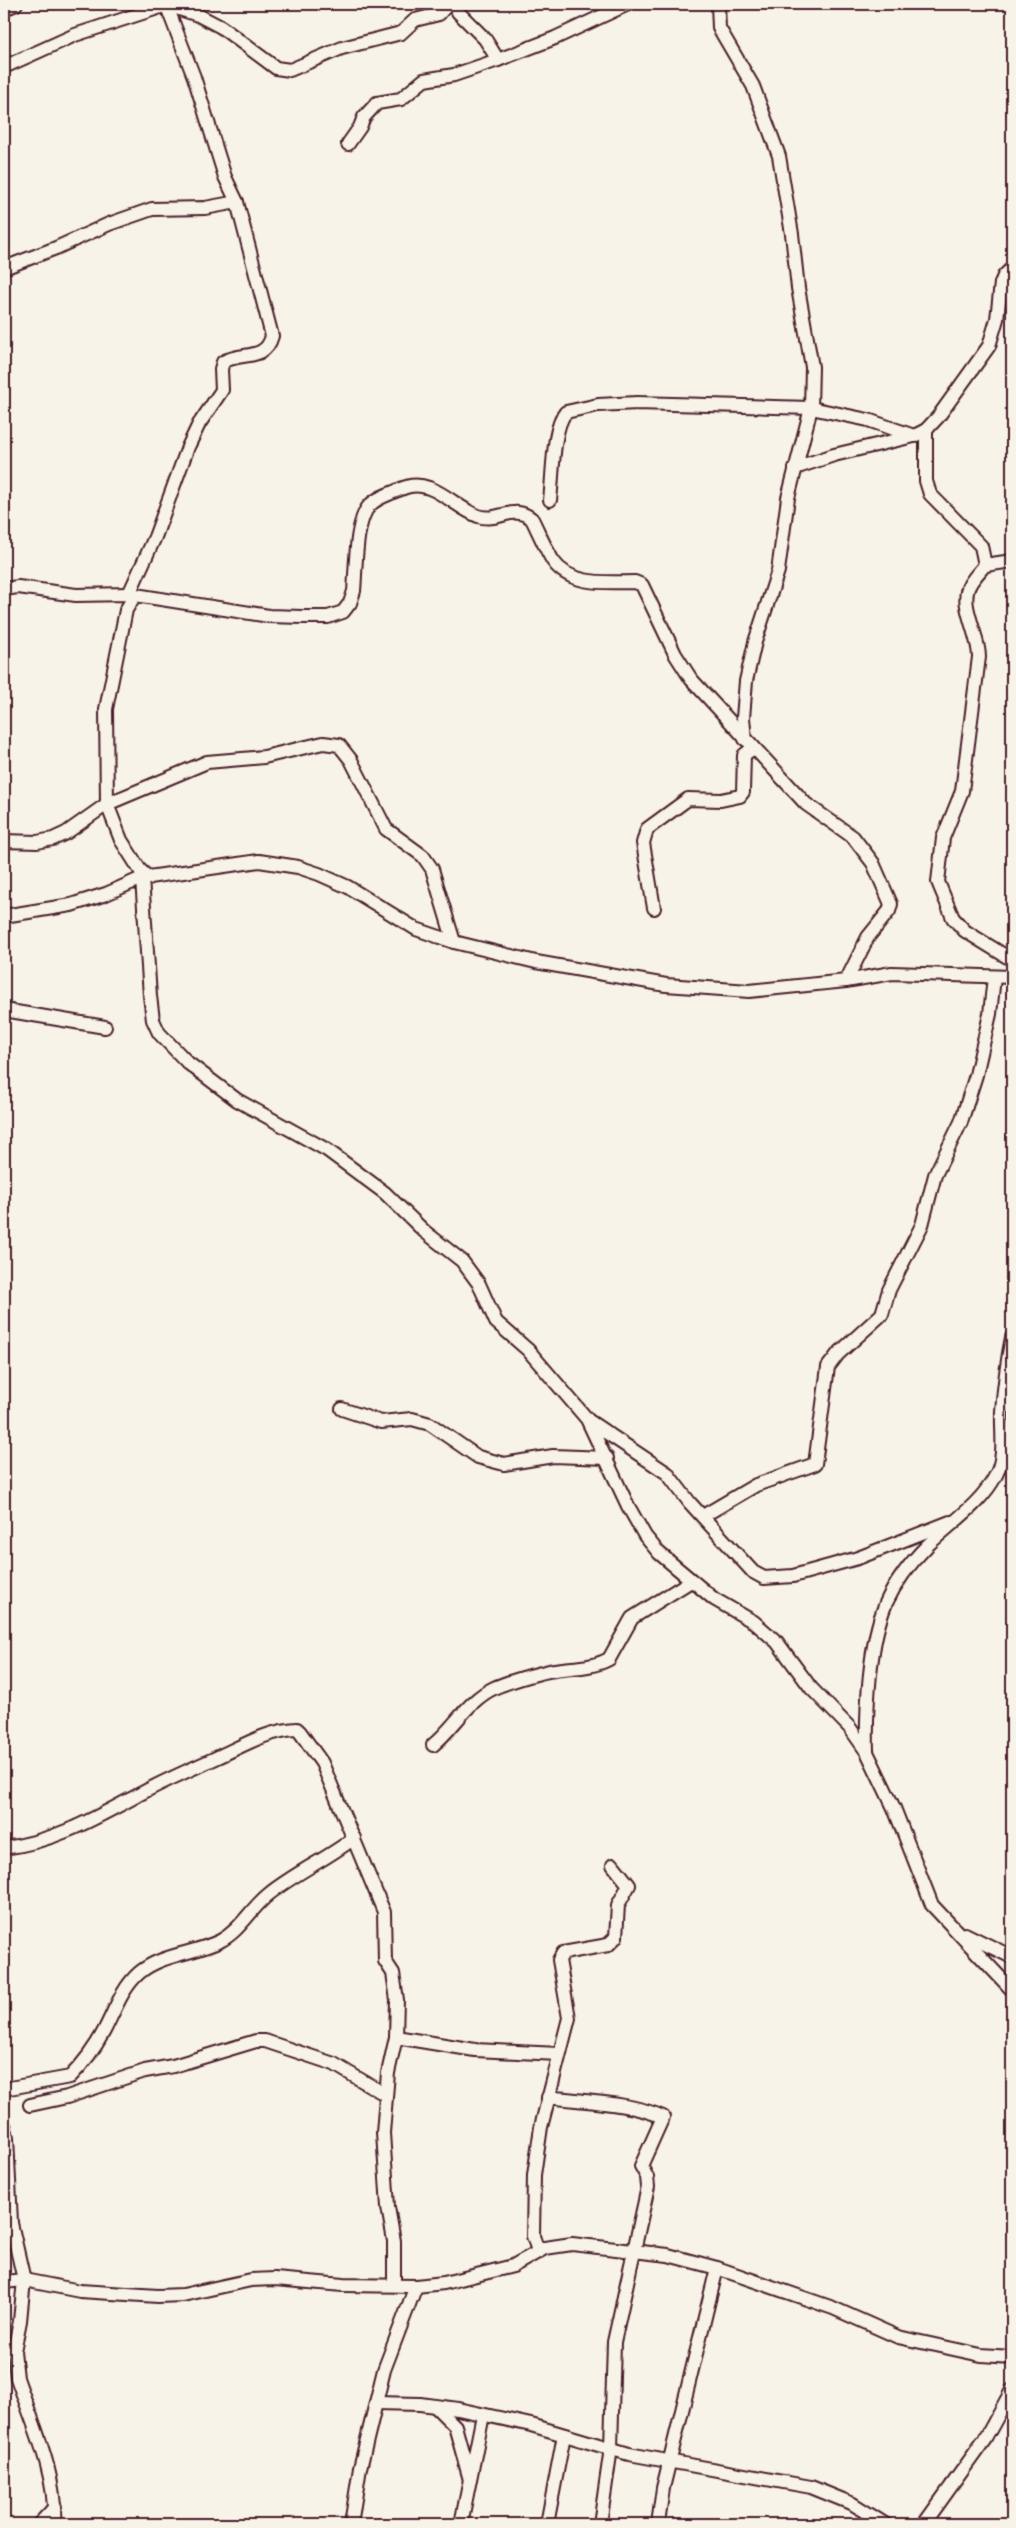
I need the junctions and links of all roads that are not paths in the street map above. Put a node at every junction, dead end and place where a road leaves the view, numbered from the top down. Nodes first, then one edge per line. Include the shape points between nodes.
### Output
1 (16, 4) edge
2 (448, 4) edge
3 (455, 4) edge
4 (628, 4) edge
5 (718, 4) edge
6 (166, 5) edge
7 (4, 9) edge
8 (498, 60) junction
9 (4, 67) edge
10 (348, 144) dead end
11 (237, 202) junction
12 (4, 268) edge
13 (1012, 268) edge
14 (811, 408) junction
15 (926, 430) junction
16 (914, 436) junction
17 (795, 468) junction
18 (550, 500) dead end
19 (1012, 562) edge
20 (985, 565) junction
21 (4, 589) edge
22 (132, 595) junction
23 (749, 743) junction
24 (108, 804) junction
25 (4, 841) edge
26 (146, 878) junction
27 (654, 908) dead end
28 (4, 916) edge
29 (454, 942) junction
30 (1012, 960) edge
31 (994, 977) junction
32 (1012, 977) edge
33 (846, 981) junction
34 (4, 1010) edge
35 (105, 1027) dead end
36 (1012, 1337) edge
37 (342, 1409) dead end
38 (587, 1419) junction
39 (607, 1458) junction
40 (703, 1516) junction
41 (957, 1519) junction
42 (690, 1581) junction
43 (433, 1745) dead end
44 (867, 1752) junction
45 (354, 1838) junction
46 (4, 1848) edge
47 (613, 1865) dead end
48 (954, 1928) junction
49 (1012, 1957) edge
50 (1012, 1990) edge
51 (396, 2037) junction
52 (559, 2054) junction
53 (4, 2089) edge
54 (386, 2095) junction
55 (548, 2097) junction
56 (30, 2105) dead end
57 (4, 2125) edge
58 (634, 2250) junction
59 (538, 2251) junction
60 (717, 2268) junction
61 (24, 2280) junction
62 (4, 2282) edge
63 (394, 2285) junction
64 (416, 2286) junction
65 (1012, 2357) edge
66 (1012, 2390) edge
67 (376, 2404) junction
68 (435, 2406) junction
69 (484, 2415) junction
70 (564, 2434) junction
71 (611, 2448) junction
72 (671, 2462) junction
73 (471, 2482) junction
74 (55, 2507) junction
75 (39, 2524) edge
76 (54, 2524) edge
77 (351, 2524) edge
78 (461, 2524) edge
79 (547, 2524) edge
80 (600, 2524) edge
81 (658, 2524) edge
82 (885, 2524) edge
83 (924, 2524) edge

1 - 7 street
2 - 6 street via 439,14 415,20 401,34 342,48 282,71 221,27 198,15
3 - 8 street via 458,12 485,38
4 - 8 street
5 - 14 street via 719,28 753,86 779,156 812,367
6 - 9 street via 75,35
6 - 11 street via 194,77 225,177
8 - 10 street via 454,75 424,80 401,99 374,104
11 - 12 street via 205,208 152,209
11 - 22 street via 271,327 270,342 256,356 223,362 222,390 188,447
13 - 15 street via 1001,283 989,346
14 - 16 street via 868,420
14 - 17 street
14 - 18 street via 637,403 598,405 566,412 556,440
15 - 16 street
15 - 20 street via 926,481 930,494 981,546
16 - 17 street
17 - 23 street via 778,571 746,682 743,718
19 - 20 street
20 - 30 street via 969,584 966,595 966,606 978,638 978,657 962,791 943,838 938,882 953,918 965,931
21 - 22 street via 18,587 76,595
22 - 23 street via 269,616 328,617 343,612 354,591 362,516 378,499 412,485 421,485 480,517 497,517 518,511 527,515 554,562 576,578 642,585 691,679
22 - 24 street via 126,610 106,709
23 - 27 street via 744,755 743,792 740,796 721,800 688,799 647,829 643,844
23 - 33 street via 806,804 853,837 873,863 888,895 889,911 868,937
24 - 25 street via 53,839
24 - 26 street via 120,840
24 - 29 street via 207,762 264,757 323,743 339,746 351,760 386,829 423,856 432,869
26 - 28 street via 71,906
26 - 29 street via 259,861 298,867 348,887 416,929
26 - 38 street via 150,996 153,1020 159,1033 188,1063 237,1100 327,1150 385,1193 424,1231 456,1256 480,1284 488,1310 496,1322 528,1350
29 - 33 street via 536,962 666,985 749,991
31 - 32 street
31 - 33 street via 892,973
31 - 40 street via 990,1014 976,1075 961,1122 935,1175 922,1225 889,1290 882,1314 828,1367 815,1464 756,1485
34 - 35 street
36 - 41 street via 1005,1368 1002,1455 997,1473 987,1490
37 - 39 street via 381,1422 412,1420 430,1424 478,1457 497,1463 553,1456
38 - 39 street
38 - 40 street via 667,1473
39 - 42 street via 628,1506 646,1536 659,1553
40 - 41 street via 753,1572 764,1578 777,1578 858,1558
41 - 44 street via 903,1574 886,1604 874,1650 866,1720
42 - 43 street via 632,1618 609,1659 587,1666 548,1671 493,1688 461,1714
42 - 44 street via 754,1622 777,1642 811,1688 850,1728
44 - 48 street via 894,1808 932,1905
45 - 46 street via 322,1762 300,1732 290,1729 246,1743 99,1818 30,1845
45 - 51 street via 384,1912 385,1961 393,1972 397,2000
45 - 53 street via 269,1894 222,1941 154,1963 138,1974 94,2047 70,2077
47 - 52 street via 630,1885 618,1905 616,1937 608,1945 563,1953 560,1957 569,2018
48 - 49 street
48 - 50 street
51 - 52 street via 475,2050
51 - 54 street
52 - 55 street
54 - 56 street via 334,2064 265,2041 256,2041
54 - 63 street via 383,2133 388,2207 394,2241
55 - 58 street via 627,2108 663,2117 641,2166 648,2182
55 - 59 street via 534,2175 533,2236
57 - 61 street via 12,2223
58 - 59 street via 572,2244 554,2245
58 - 60 street
58 - 71 street via 614,2342
59 - 64 street via 513,2266 444,2283
60 - 65 street via 833,2308 898,2337 981,2355
60 - 72 street
61 - 62 street
61 - 63 street via 80,2292 158,2296 183,2295 251,2280
61 - 74 street via 14,2352 15,2369 46,2462
63 - 64 street
64 - 67 street via 384,2370
66 - 83 street via 985,2439
67 - 68 street
67 - 77 street via 360,2468
68 - 69 street
68 - 73 street via 455,2426
69 - 70 street
69 - 73 street
70 - 71 street
70 - 79 street
71 - 72 street
71 - 80 street
72 - 81 street
72 - 82 street via 811,2487 853,2504
73 - 78 street
74 - 75 street
74 - 76 street

